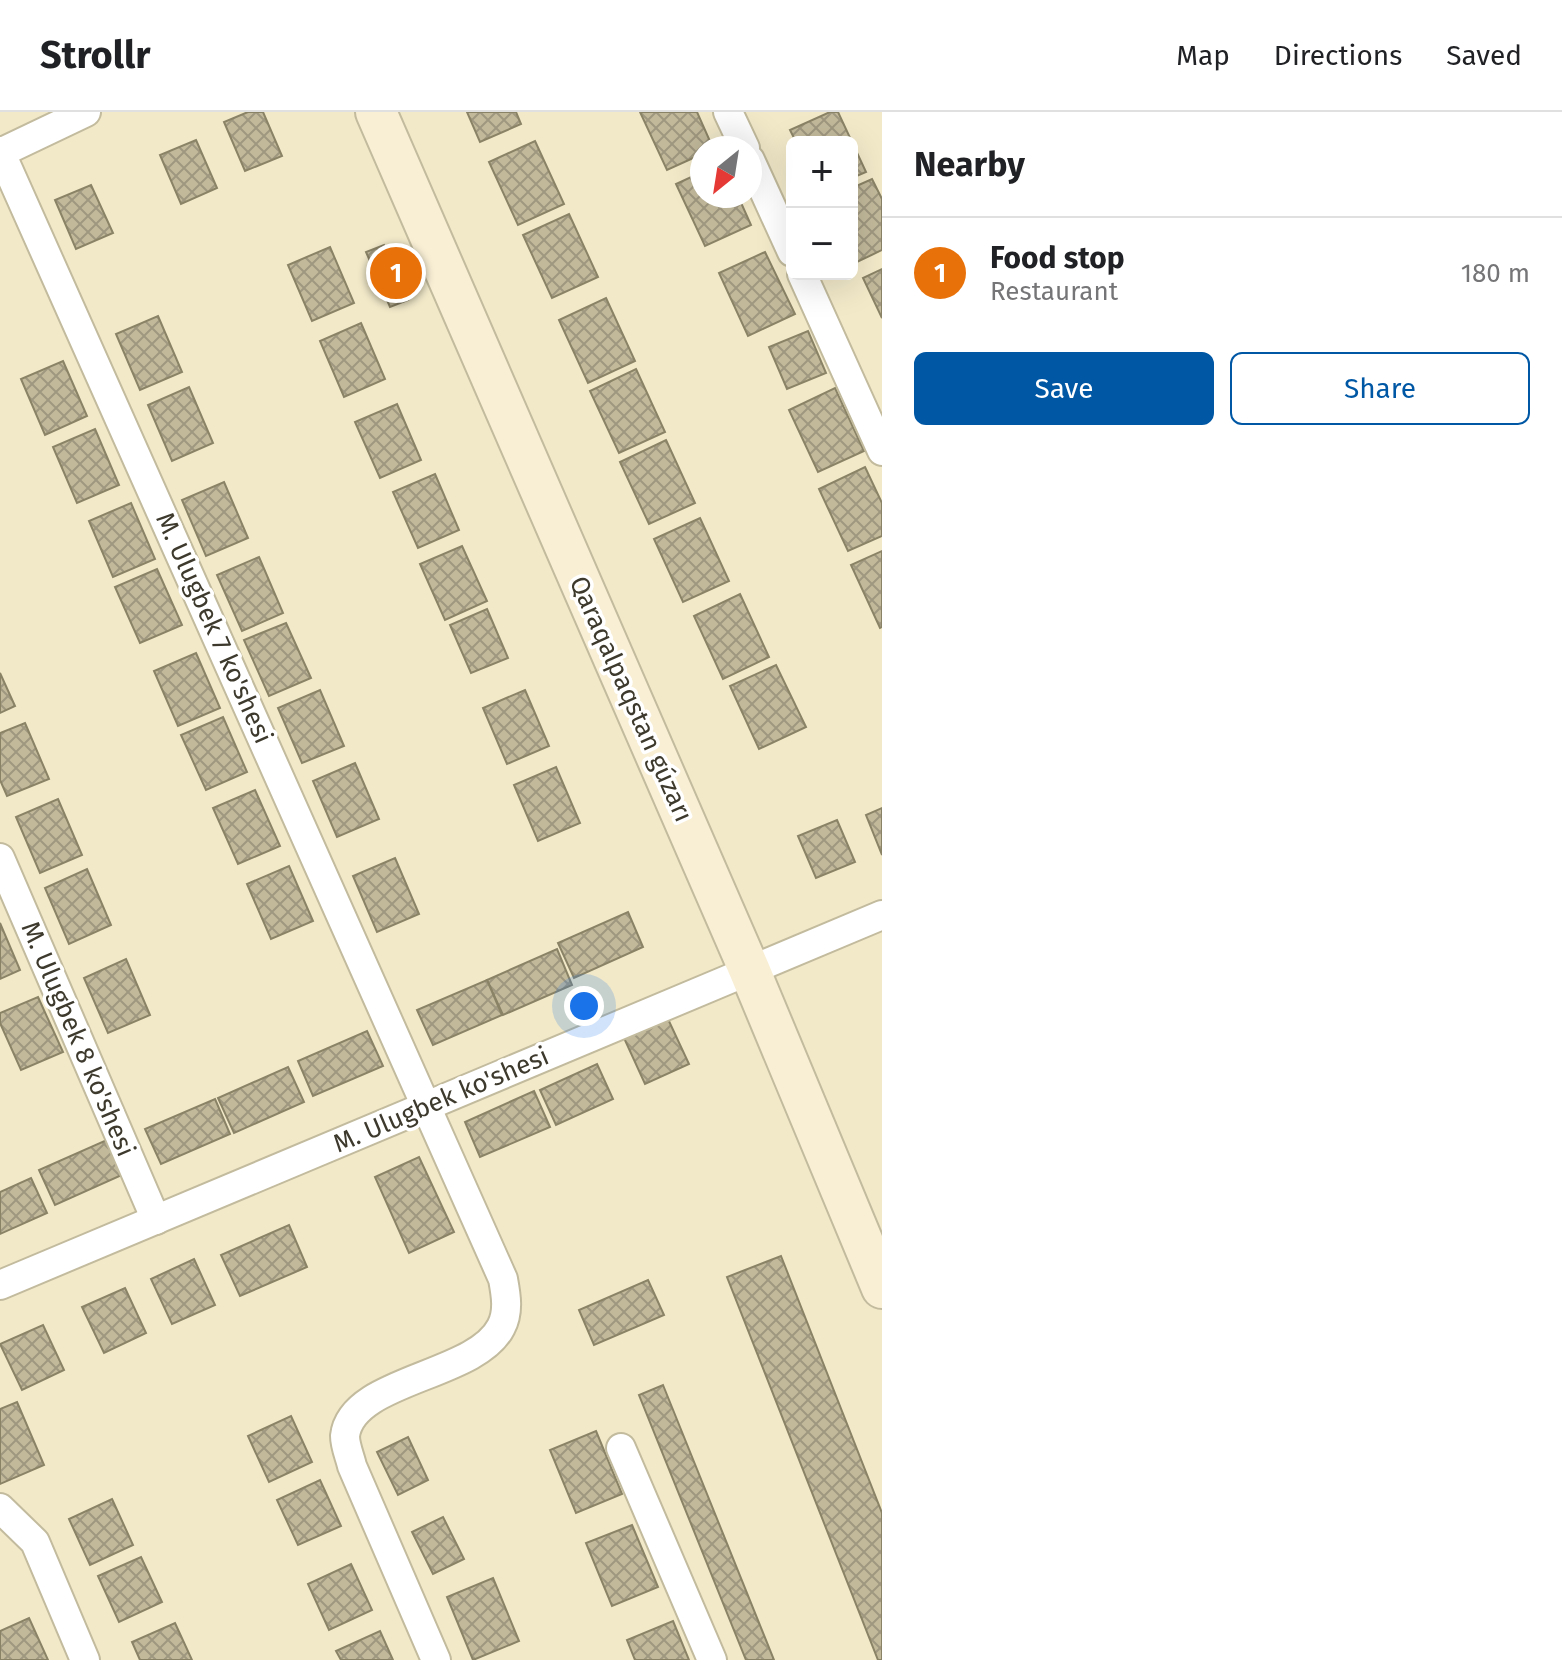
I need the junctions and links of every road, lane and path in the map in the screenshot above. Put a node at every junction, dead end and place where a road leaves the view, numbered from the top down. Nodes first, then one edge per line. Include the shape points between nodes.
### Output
1 (86, 112) edge
2 (376, 112) edge
3 (728, 112) edge
4 (739, 136) edge
5 (0, 152) edge
6 (762, 186) edge
7 (786, 239) edge
8 (805, 280) edge
9 (882, 451) edge
10 (0, 858) edge
11 (882, 915) edge
12 (749, 969) junction
13 (427, 1106) junction
14 (156, 1220) junction
15 (0, 1285) edge
16 (882, 1288) edge
17 (621, 1448) dead end
18 (0, 1508) edge
19 (85, 1660) edge
20 (436, 1660) edge
21 (712, 1660) edge

1 - 5 street
2 - 12 street, Qaraqalpaqstan gúzarı
3 - 4 street
5 - 13 street, M. Ulugbek 7 ko'shesi
6 - 7 street
8 - 9 street
10 - 14 street, M. Ulugbek 8 ko'shesi
11 - 12 street, M. Ulugbek ko'shesi
12 - 13 street, M. Ulugbek ko'shesi
12 - 16 street, Qaraqalpaqstan gúzarı
13 - 14 street, M. Ulugbek ko'shesi
13 - 20 street, M. Ulugbek 7 ko'shesi via 503,1279 507,1304 502,1327 485,1348 371,1400 349,1423 345,1439
14 - 15 street, M. Ulugbek ko'shesi
17 - 21 street
18 - 19 street via 35,1542

